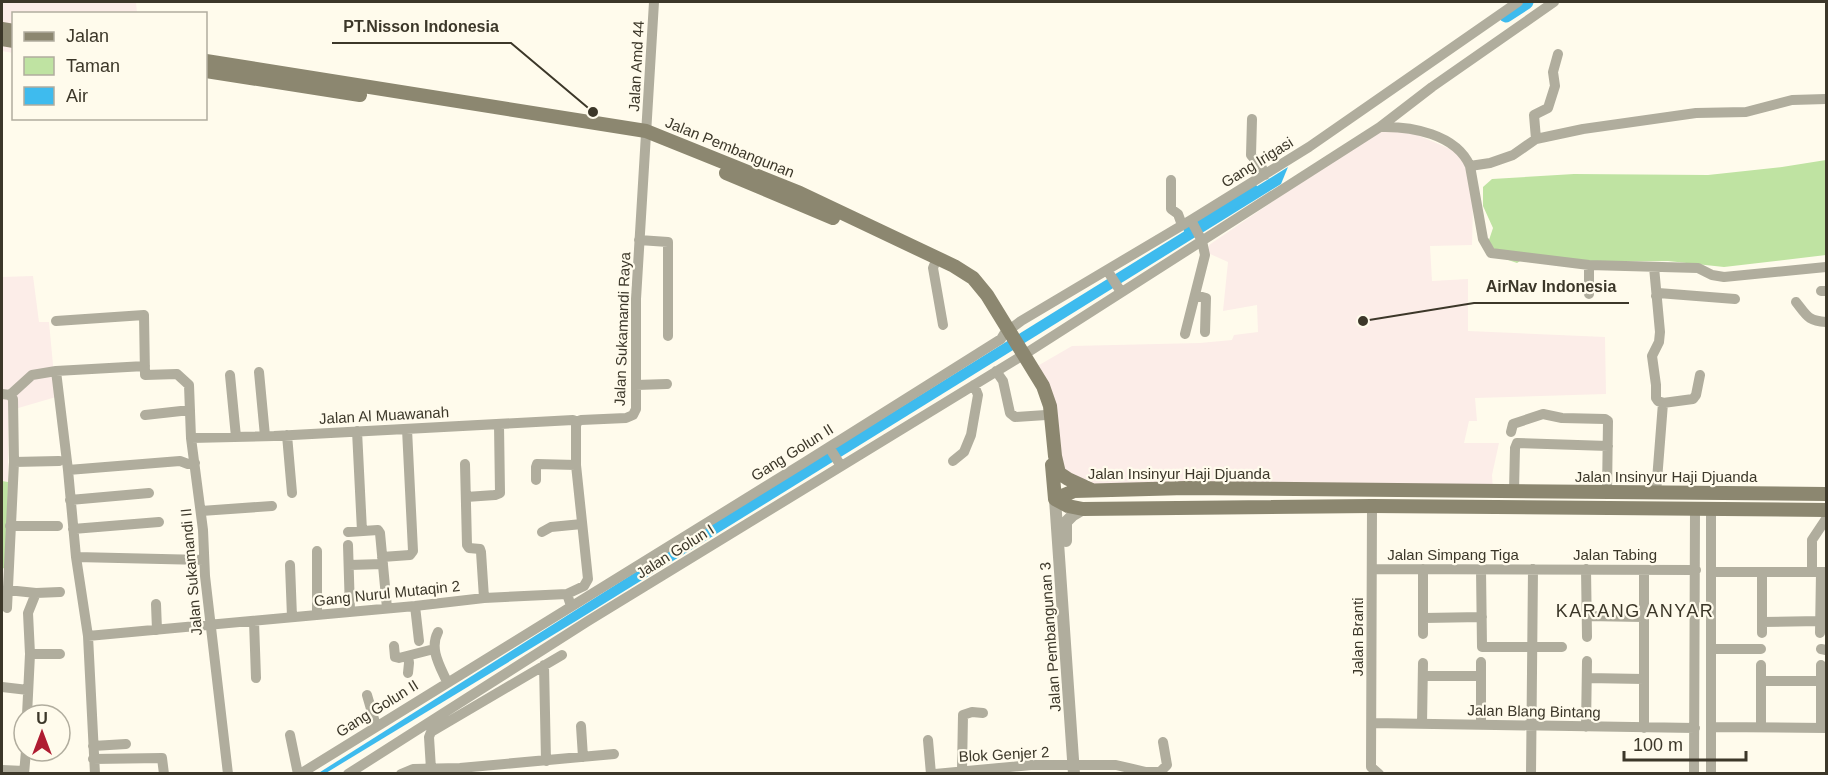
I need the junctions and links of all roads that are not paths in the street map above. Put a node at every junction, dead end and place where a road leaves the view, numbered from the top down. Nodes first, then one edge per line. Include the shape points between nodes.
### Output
1 (654, 2) edge
2 (1518, 2) edge
3 (1554, 2) edge
4 (1558, 54) dead end
5 (207, 61) edge
6 (207, 71) edge
7 (1827, 99) edge
8 (1252, 119) dead end
9 (1380, 127) junction
10 (646, 136) junction
11 (1536, 139) junction
12 (1470, 166) junction
13 (1264, 174) junction
14 (1171, 180) dead end
15 (1194, 229) junction
16 (639, 240) junction
17 (935, 263) junction
18 (1589, 265) junction
19 (1654, 267) junction
20 (1827, 267) edge
21 (1109, 273) junction
22 (1119, 290) junction
23 (1589, 294) dead end
24 (1195, 295) junction
25 (1656, 296) junction
26 (1735, 299) dead end
27 (1796, 302) dead end
28 (56, 321) dead end
29 (1827, 322) edge
30 (943, 325) dead end
31 (1204, 332) dead end
32 (1008, 333) junction
33 (1185, 334) dead end
34 (668, 336) dead end
35 (1021, 354) junction
36 (56, 371) junction
37 (146, 371) junction
38 (996, 371) junction
39 (259, 372) dead end
40 (230, 375) dead end
41 (1700, 375) dead end
42 (667, 384) dead end
43 (636, 385) junction
44 (974, 385) junction
45 (6, 395) edge
46 (1663, 403) junction
47 (190, 410) junction
48 (145, 415) dead end
49 (1046, 415) junction
50 (577, 422) junction
51 (499, 425) junction
52 (407, 429) junction
53 (357, 431) junction
54 (1511, 432) dead end
55 (287, 435) junction
56 (236, 436) junction
57 (265, 436) junction
58 (191, 438) junction
59 (1608, 446) junction
60 (830, 448) junction
61 (59, 461) dead end
62 (953, 461) dead end
63 (14, 462) junction
64 (195, 464) junction
65 (465, 464) dead end
66 (839, 464) junction
67 (576, 465) junction
68 (68, 470) junction
69 (536, 480) dead end
70 (1186, 488) junction
71 (1092, 490) junction
72 (1482, 491) junction
73 (1507, 491) junction
74 (292, 493) dead end
75 (1607, 493) junction
76 (1656, 493) junction
77 (149, 494) dead end
78 (1827, 494) edge
79 (466, 497) junction
80 (1055, 499) junction
81 (70, 500) junction
82 (272, 506) dead end
83 (1372, 506) junction
84 (1185, 507) junction
85 (1481, 507) junction
86 (1500, 507) junction
87 (1083, 509) junction
88 (1695, 509) junction
89 (1711, 509) junction
90 (1827, 510) edge
91 (201, 511) junction
92 (1827, 519) edge
93 (159, 522) dead end
94 (582, 524) junction
95 (10, 526) junction
96 (58, 526) dead end
97 (73, 530) junction
98 (362, 531) junction
99 (348, 532) dead end
100 (542, 532) dead end
101 (348, 546) dead end
102 (317, 551) dead end
103 (76, 556) junction
104 (204, 560) junction
105 (383, 560) junction
106 (290, 565) dead end
107 (349, 565) junction
108 (1373, 569) junction
109 (1423, 569) junction
110 (1481, 569) junction
111 (1533, 569) junction
112 (1586, 569) junction
113 (1644, 570) junction
114 (1696, 570) junction
115 (1711, 572) junction
116 (1762, 572) junction
117 (1820, 572) edge
118 (584, 586) junction
119 (7, 591) junction
120 (60, 592) dead end
121 (36, 593) junction
122 (594, 593) junction
123 (567, 594) junction
124 (484, 598) junction
125 (156, 604) dead end
126 (415, 606) junction
127 (575, 606) junction
128 (4, 608) edge
129 (387, 608) junction
130 (350, 611) junction
131 (28, 613) junction
132 (317, 614) junction
133 (1587, 616) junction
134 (292, 617) junction
135 (1482, 617) junction
136 (1643, 617) junction
137 (1424, 618) junction
138 (587, 620) junction
139 (254, 621) junction
140 (1820, 621) junction
141 (210, 625) junction
142 (157, 630) junction
143 (438, 632) dead end
144 (1820, 633) dead end
145 (1423, 634) dead end
146 (88, 636) junction
147 (1587, 637) dead end
148 (419, 641) dead end
149 (394, 646) dead end
150 (1533, 647) junction
151 (1562, 647) dead end
152 (1711, 649) junction
153 (1761, 649) dead end
154 (434, 650) junction
155 (30, 654) junction
156 (60, 654) dead end
157 (562, 655) dead end
158 (408, 656) junction
159 (1587, 661) dead end
160 (1481, 662) dead end
161 (1423, 663) dead end
162 (1821, 664) dead end
163 (544, 665) junction
164 (1761, 665) dead end
165 (408, 673) dead end
166 (1423, 676) junction
167 (1481, 676) junction
168 (256, 678) dead end
169 (1587, 678) junction
170 (1644, 679) junction
171 (1761, 681) junction
172 (1821, 681) junction
173 (447, 682) junction
174 (2, 687) edge
175 (28, 690) junction
176 (367, 695) dead end
177 (27, 703) edge
178 (983, 713) dead end
179 (1372, 723) junction
180 (1422, 724) junction
181 (1481, 725) junction
182 (376, 726) junction
183 (581, 726) dead end
184 (1532, 726) junction
185 (1586, 727) junction
186 (1711, 727) junction
187 (1644, 728) junction
188 (1695, 728) junction
189 (1761, 728) junction
190 (1824, 728) edge
191 (290, 735) dead end
192 (928, 740) dead end
193 (1163, 742) dead end
194 (126, 744) dead end
195 (93, 746) junction
196 (614, 754) dead end
197 (583, 757) junction
198 (93, 759) junction
199 (546, 761) junction
200 (431, 769) junction
201 (1078, 769) edge
202 (2, 770) edge
203 (962, 770) junction
204 (1375, 770) edge
205 (413, 771) edge
206 (460, 771) edge
207 (24, 772) edge
208 (95, 774) edge
209 (164, 774) edge
210 (228, 774) edge
211 (299, 774) edge
212 (348, 774) edge
213 (401, 774) edge
214 (933, 774) edge
215 (1532, 774) edge
216 (1694, 774) edge
217 (1711, 774) edge

1 - 10 street, Jalan Amd 44
2 - 13 street, Gang Irigasi via 1365,110
3 - 9 street
4 - 11 street via 1553,72 1556,86 1548,108 1534,115
5 - 10 main road, Jalan Pembangunan
6 - 10 main road, Jalan Pembangunan
7 - 11 street via 1792,100 1746,112 1696,113
8 - 13 street via 1251,155
9 - 12 street via 1401,126 1436,135 1458,149
9 - 15 street
10 - 16 street, Jalan Sukamandi Raya
10 - 17 main road, Jalan Pembangunan
10 - 32 main road, Jalan Pembangunan via 800,193 954,266 973,278 987,295
11 - 12 street via 1513,155 1490,164
12 - 18 street via 1483,239 1491,253
13 - 15 street, Gang Irigasi
14 - 15 street via 1172,209
15 - 21 street, Gang Irigasi
15 - 22 street, Jalan Golun I
15 - 24 street via 1204,255
16 - 34 street via 668,242
16 - 43 street, Jalan Sukamandi Raya
17 - 30 street
17 - 32 main road, Jalan Pembangunan via 968,283
18 - 19 street
18 - 23 street
19 - 20 street via 1698,268 1724,277
19 - 25 street
21 - 22 street
21 - 32 street, Gang Irigasi via 1022,321
22 - 35 street, Jalan Golun I
24 - 31 street via 1206,298
24 - 33 street
25 - 26 street via 1658,293
25 - 46 street via 1660,332 1652,356 1656,398
27 - 29 street via 1809,319
28 - 37 street via 144,315
32 - 35 main road, Jalan Pembangunan
32 - 60 street, Gang Golun II
35 - 38 street, Jalan Golun I
35 - 49 main road, Jalan Pembangunan via 1040,391
35 - 71 main road, Jalan Pembangunan via 1043,386 1050,406 1059,473
36 - 37 street
36 - 45 street via 32,375
36 - 68 street
37 - 47 street, Jalan Sukamandi II via 177,374 189,384
38 - 44 street, Jalan Golun I
38 - 49 street via 1015,417
39 - 57 street
40 - 56 street
41 - 46 street via 1693,399
42 - 43 street
43 - 50 street, Jalan Sukamandi Raya via 633,415
44 - 62 street via 978,395 971,435 964,452
44 - 66 street, Jalan Golun I
45 - 63 street via 13,399
46 - 76 street
47 - 48 street
47 - 58 street, Jalan Sukamandi II
49 - 80 main road, Jalan Pembangunan
50 - 51 street, Jalan Al Muawanah
50 - 67 street
51 - 52 street, Jalan Al Muawanah
51 - 79 street via 500,493
52 - 53 street, Jalan Al Muawanah
52 - 105 street via 413,551
53 - 55 street, Jalan Al Muawanah
53 - 98 street
54 - 59 street via 1513,424 1543,414 1605,419
55 - 57 street, Jalan Al Muawanah
55 - 74 street
56 - 57 street, Jalan Al Muawanah
56 - 58 street, Jalan Al Muawanah
58 - 64 street, Jalan Sukamandi II
59 - 73 street via 1517,443
59 - 75 street
60 - 66 street
60 - 122 street, Gang Golun II
61 - 63 street
63 - 95 street
64 - 68 street via 180,461
64 - 91 street, Jalan Sukamandi II
65 - 79 street
66 - 138 street, Jalan Golun I
67 - 69 street via 537,464
67 - 94 street
68 - 81 street
70 - 71 main road, Jalan Insinyur Haji Djuanda
70 - 72 main road, Jalan Insinyur Haji Djuanda
70 - 84 main road via 1190,495
71 - 80 main road, Jalan Insinyur Haji Djuanda via 1074,491
72 - 73 main road, Jalan Insinyur Haji Djuanda
72 - 85 main road
73 - 75 main road, Jalan Insinyur Haji Djuanda
73 - 86 main road
75 - 76 main road, Jalan Insinyur Haji Djuanda
76 - 78 main road, Jalan Insinyur Haji Djuanda
77 - 81 street
79 - 124 street via 467,545 481,552
80 - 87 main road
80 - 201 street, Jalan Pembangunan 3
81 - 97 street
82 - 91 street
83 - 84 main road
83 - 85 main road
83 - 108 street, Jalan Branti
84 - 87 main road
85 - 86 main road
86 - 88 main road
87 - 201 street, Jalan Pembangunan 3 via 1066,522 1065,531
88 - 89 main road
88 - 114 street
89 - 90 main road
89 - 115 street
91 - 104 street, Jalan Sukamandi II
92 - 117 street via 1812,540
93 - 97 street
94 - 100 street via 551,527
94 - 118 street via 588,579
95 - 96 street
95 - 119 street
97 - 103 street
98 - 99 street
98 - 105 street via 379,531
101 - 107 street
102 - 132 street
103 - 104 street
103 - 146 street
104 - 141 street, Jalan Sukamandi II
105 - 107 street
105 - 129 street
106 - 134 street
107 - 130 street
108 - 109 street, Jalan Simpang Tiga
108 - 179 street, Jalan Branti
109 - 110 street, Jalan Simpang Tiga
109 - 137 street
110 - 111 street, Jalan Simpang Tiga
110 - 135 street
111 - 112 street, Jalan Tabing
111 - 150 street
112 - 113 street, Jalan Tabing
112 - 133 street
113 - 114 street, Jalan Tabing
113 - 136 street
114 - 188 street
115 - 116 street
115 - 152 street
116 - 117 street
116 - 140 street via 1762,628
117 - 140 street
118 - 122 street
118 - 123 street
119 - 121 street
119 - 128 street
120 - 121 street
121 - 131 street
122 - 127 street, Gang Golun II
123 - 124 street, Gang Nurul Mutaqin 2
123 - 127 street
124 - 126 street, Gang Nurul Mutaqin 2
125 - 142 street
126 - 129 street, Gang Nurul Mutaqin 2
126 - 148 street
127 - 138 street
127 - 173 street, Gang Golun II
128 - 131 street
129 - 130 street, Gang Nurul Mutaqin 2
130 - 132 street, Gang Nurul Mutaqin 2
131 - 155 street
132 - 134 street, Gang Nurul Mutaqin 2
133 - 136 street
133 - 147 street
134 - 139 street, Gang Nurul Mutaqin 2
135 - 137 street
135 - 150 street via 1482,647
136 - 170 street
137 - 145 street
138 - 212 street, Jalan Golun I
139 - 141 street, Gang Nurul Mutaqin 2
139 - 168 street
140 - 144 street
141 - 142 street, Gang Nurul Mutaqin 2
141 - 210 street, Jalan Sukamandi II
142 - 146 street, Gang Nurul Mutaqin 2
143 - 154 street
146 - 195 street
149 - 158 street via 395,657
150 - 151 street
150 - 184 street
152 - 153 street
152 - 186 street
154 - 158 street
154 - 173 street
155 - 156 street
155 - 175 street
157 - 163 street
158 - 165 street
159 - 169 street
160 - 167 street
161 - 166 street
162 - 172 street
163 - 199 street
163 - 200 street via 431,732
164 - 171 street
166 - 167 street
166 - 180 street
167 - 181 street
169 - 170 street
169 - 185 street
170 - 187 street
171 - 172 street
171 - 189 street
172 - 190 street
173 - 182 street, Gang Golun II
174 - 175 street
175 - 177 street
176 - 182 street
178 - 203 street via 963,715
179 - 180 street, Jalan Blang Bintang
179 - 204 street, Jalan Branti
180 - 181 street, Jalan Blang Bintang
181 - 184 street, Jalan Blang Bintang
182 - 211 street, Gang Golun II
183 - 197 street
184 - 185 street, Jalan Blang Bintang
184 - 215 street
185 - 187 street, Jalan Blang Bintang
186 - 189 street
186 - 217 street
187 - 188 street, Jalan Blang Bintang
188 - 216 street
189 - 190 street
191 - 211 street
192 - 214 street
193 - 201 street, Blok Genjer 2 via 1167,765 1160,772 1116,765
194 - 195 street
195 - 198 street
196 - 197 street
197 - 199 street
198 - 208 street
198 - 209 street via 162,758
199 - 206 street
200 - 205 street
200 - 206 street
201 - 203 street, Blok Genjer 2 via 1031,765
202 - 207 street
203 - 214 street, Blok Genjer 2
205 - 213 street

